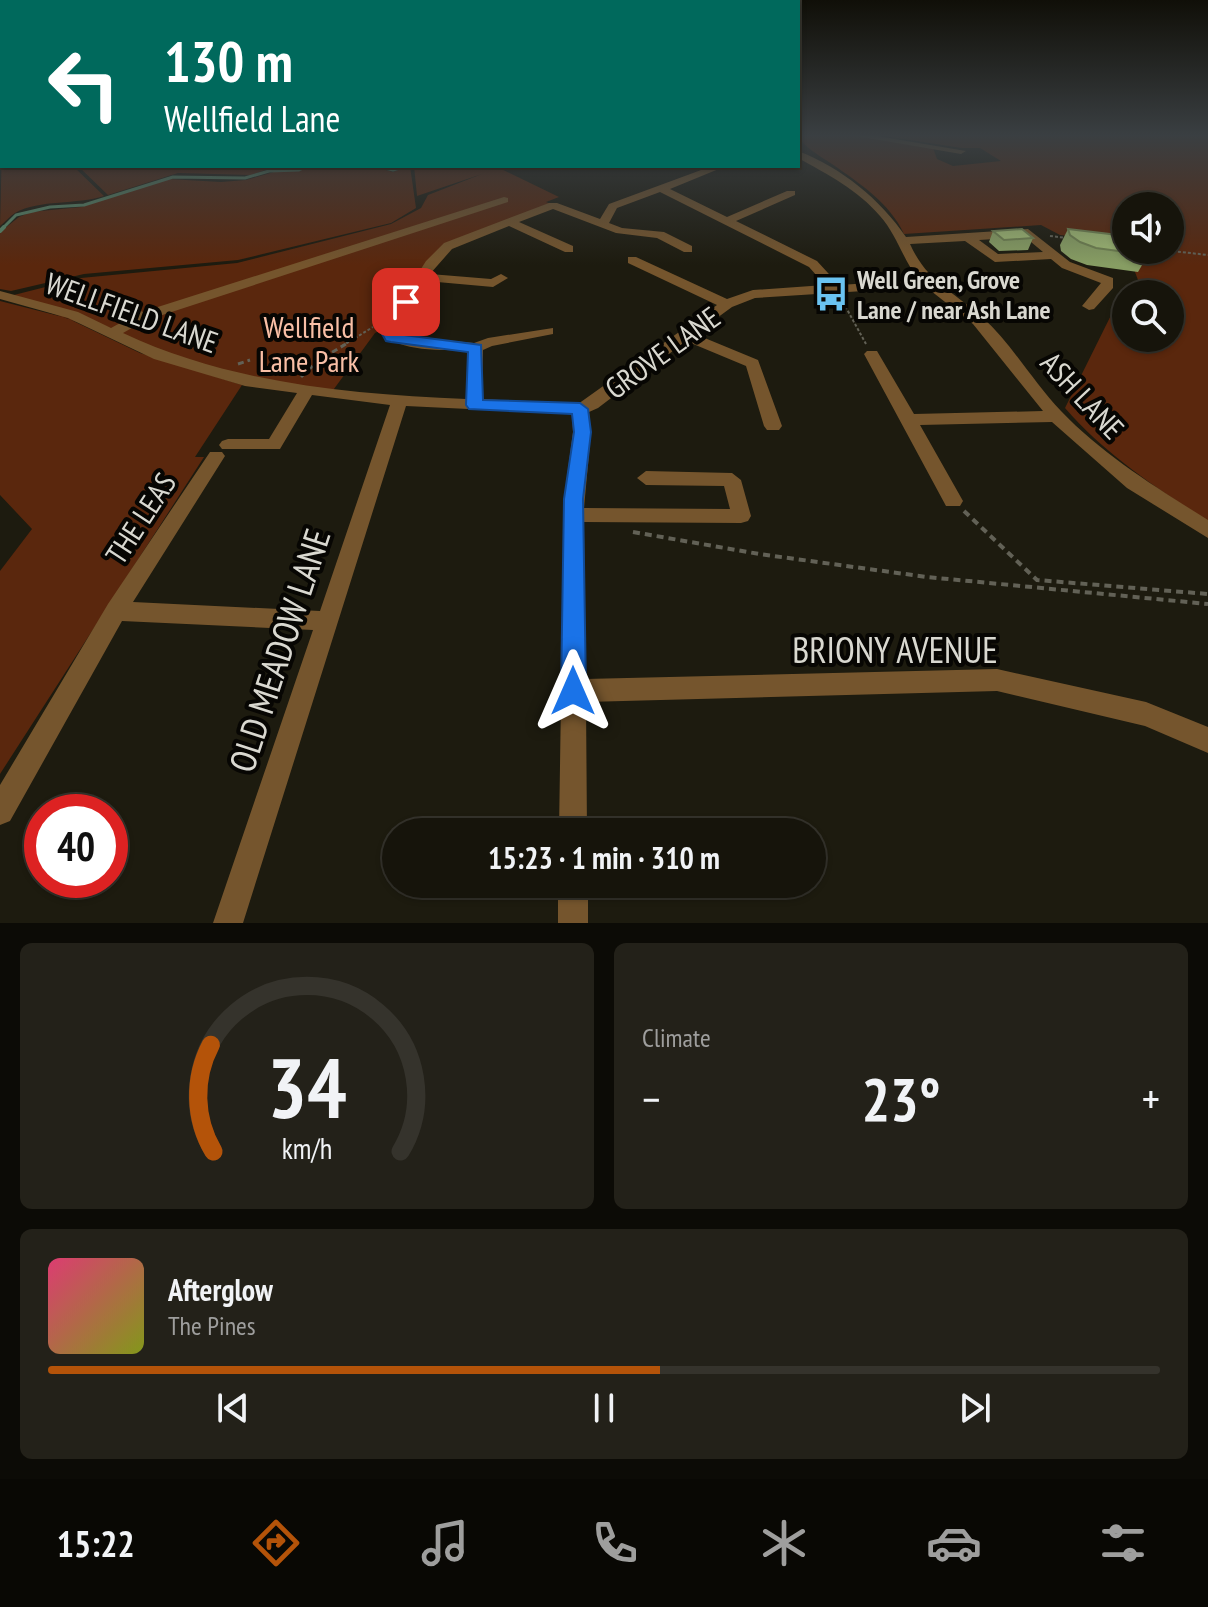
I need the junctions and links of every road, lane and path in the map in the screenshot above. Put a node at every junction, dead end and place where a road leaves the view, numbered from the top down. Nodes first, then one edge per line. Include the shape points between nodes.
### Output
1 (685, 179) edge
2 (843, 179) edge
3 (660, 188) junction
4 (791, 193) dead end
5 (504, 200) dead end
6 (507, 221) junction
7 (727, 221) junction
8 (603, 223) junction
9 (1028, 233) junction
10 (966, 236) junction
11 (1070, 238) edge
12 (903, 241) junction
13 (569, 249) dead end
14 (688, 249) dead end
15 (1184, 252) edge
16 (1054, 255) junction
17 (1208, 255) edge
18 (632, 260) dead end
19 (422, 277) junction
20 (501, 278) dead end
21 (929, 283) junction
22 (834, 287) junction
23 (0, 295) edge
24 (126, 301) dead end
25 (727, 304) junction
26 (1089, 306) dead end
27 (139, 318) junction
28 (391, 324) junction
29 (548, 331) dead end
30 (114, 332) junction
31 (685, 335) junction
32 (476, 348) junction
33 (872, 354) joint
34 (250, 360) dead end
35 (232, 369) dead end
36 (302, 385) junction
37 (400, 401) junction
38 (474, 405) junction
39 (580, 409) junction
40 (1056, 416) junction
41 (910, 420) junction
42 (773, 426) dead end
43 (646, 478) dead end
44 (953, 501) joint
45 (574, 515) junction
46 (1208, 530) edge
47 (628, 531) dead end
48 (1208, 594) edge
49 (1208, 604) edge
50 (116, 611) junction
51 (326, 621) junction
52 (573, 691) junction
53 (1208, 740) edge
54 (0, 811) edge
55 (573, 818) edge
56 (573, 898) edge
57 (228, 923) edge
58 (573, 923) edge

1 - 3 street
2 - 12 street, ASH LANE via 884,213
3 - 7 street
3 - 8 street via 613,206
4 - 7 street
5 - 27 street
6 - 8 street via 553,205
6 - 13 street
6 - 19 street via 448,246
7 - 22 street via 813,264
8 - 14 street via 620,231 660,235
9 - 10 street
9 - 11 path
9 - 16 street
10 - 12 street
10 - 16 street via 995,258
12 - 21 street, ASH LANE
15 - 17 path
16 - 26 street via 1108,281
18 - 25 street
19 - 20 street via 493,283
19 - 28 street
21 - 22 street, GROVE LANE
21 - 40 street, ASH LANE via 978,321
22 - 25 street, GROVE LANE via 753,294
22 - 33 path
23 - 30 street, WELLFIELD LANE
24 - 27 street
25 - 31 street, GROVE LANE
27 - 30 street
28 - 32 street via 388,332 397,340
28 - 36 path via 380,322 319,360
29 - 32 street
30 - 36 street, WELLFIELD LANE via 159,356 202,369 245,381
31 - 39 street, GROVE LANE
31 - 42 street via 753,363
32 - 38 street
33 - 41 street
34 - 35 path
36 - 37 street, WELLFIELD LANE
36 - 50 street, THE LEAS via 274,445 222,451
37 - 38 street, WELLFIELD LANE
37 - 51 street, OLD MEADOW LANE
38 - 39 street, WELLFIELD LANE
39 - 45 street, GROVE LANE
40 - 41 street
40 - 46 street, ASH LANE via 1134,483
41 - 44 street
43 - 45 street via 732,480 741,516
44 - 48 path via 1037,580
45 - 52 street, GROVE LANE
47 - 49 path via 922,576
50 - 51 street, THE LEAS
50 - 54 street, THE LEAS
51 - 57 street, OLD MEADOW LANE
52 - 53 street, BRIONY AVENUE via 997,680 1146,714
52 - 55 street, GROVE LANE
56 - 58 street

